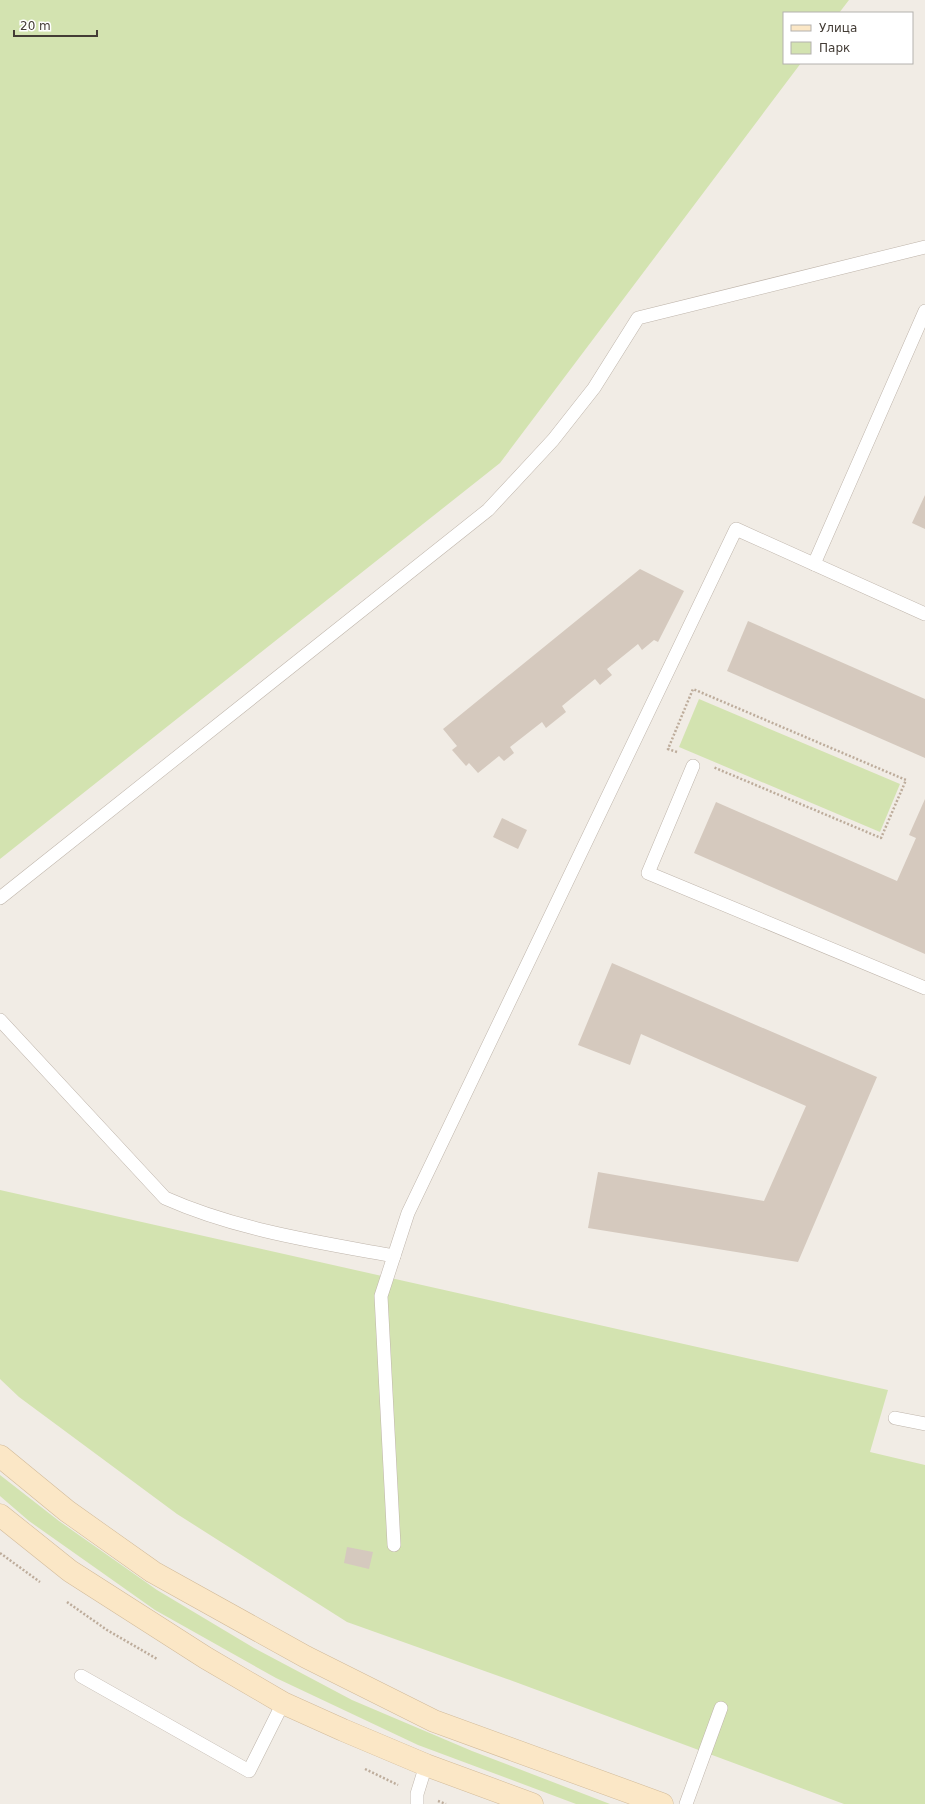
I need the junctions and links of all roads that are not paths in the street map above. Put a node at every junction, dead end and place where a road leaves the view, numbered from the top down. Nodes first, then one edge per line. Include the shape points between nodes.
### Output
1 (925, 247) edge
2 (925, 311) edge
3 (814, 564) junction
4 (925, 614) edge
5 (695, 763) road end
6 (0, 898) edge
7 (925, 988) edge
8 (0, 1020) edge
9 (394, 1256) junction
10 (895, 1418) dead end
11 (925, 1424) edge
12 (0, 1456) edge
13 (0, 1516) edge
14 (394, 1545) dead end
15 (81, 1676) dead end
16 (283, 1703) junction
17 (721, 1708) dead end
18 (426, 1765) junction
19 (417, 1804) edge
20 (532, 1804) edge
21 (662, 1804) edge
22 (686, 1804) edge

1 - 6 lane via 638,318 594,388 553,440 488,510
2 - 3 lane
3 - 4 lane
3 - 9 lane via 736,529 408,1213
5 - 7 lane via 648,873
8 - 9 lane via 165,1198 193,1210 291,1237
9 - 14 lane via 381,1296
10 - 11 lane
12 - 21 street via 67,1511 153,1572 306,1657 434,1721
13 - 16 street via 70,1571 206,1658
15 - 16 lane via 249,1771
16 - 18 street
17 - 22 lane
18 - 19 lane
18 - 20 street

